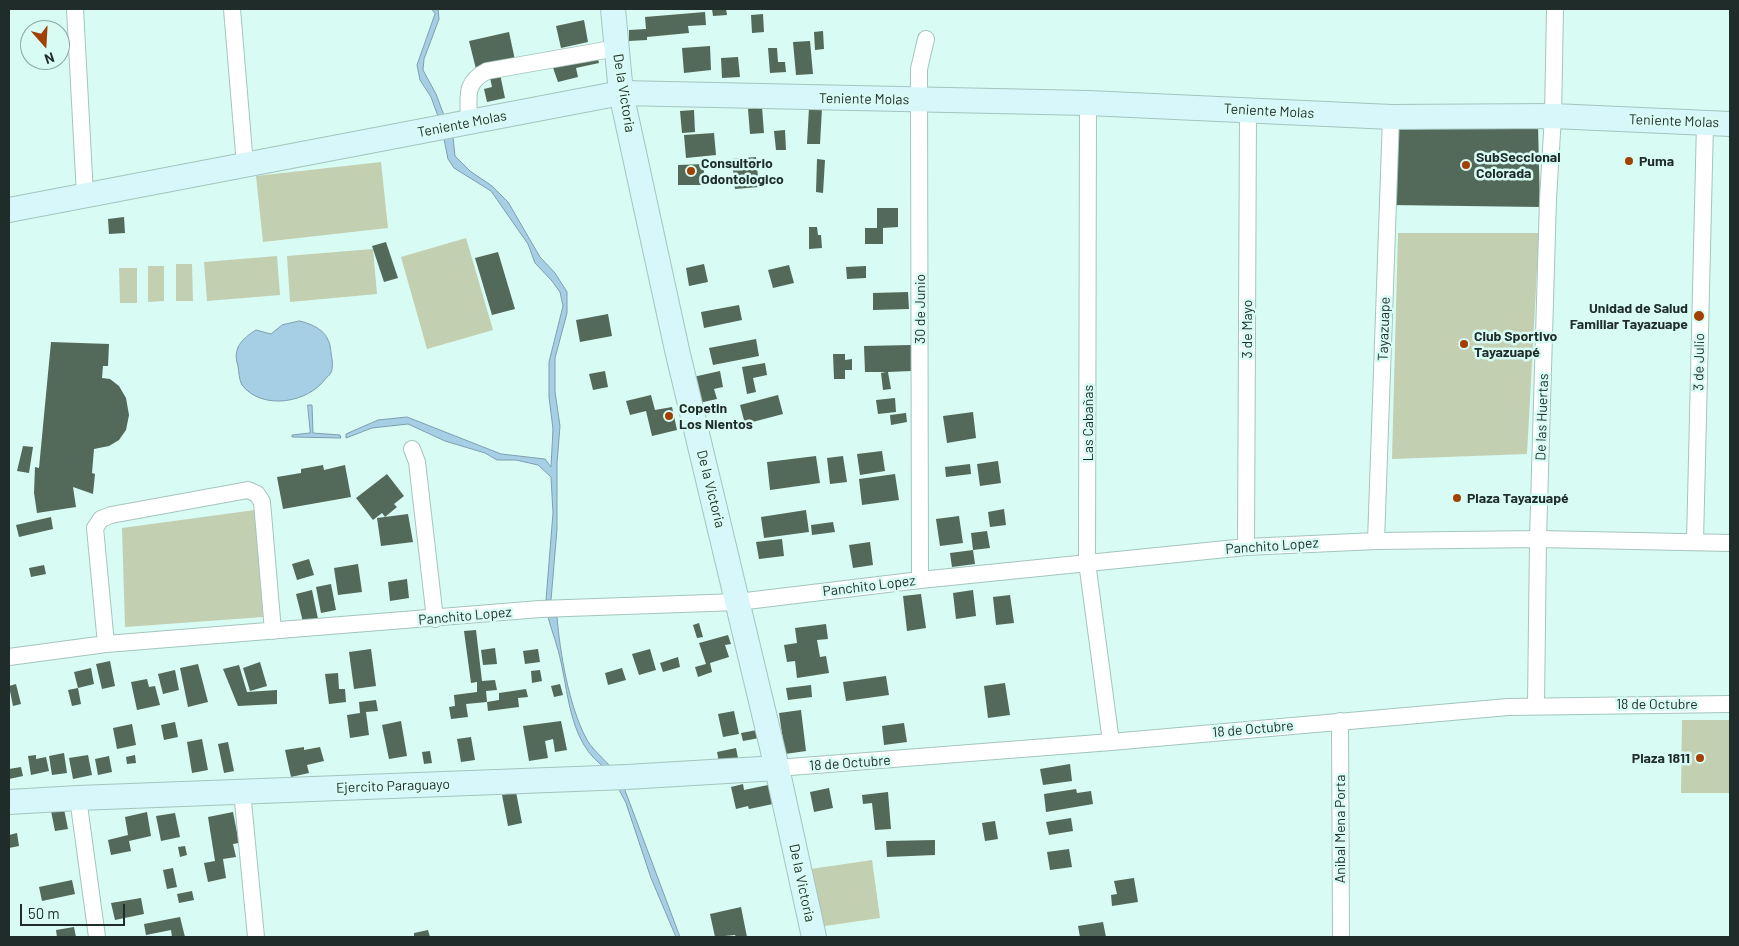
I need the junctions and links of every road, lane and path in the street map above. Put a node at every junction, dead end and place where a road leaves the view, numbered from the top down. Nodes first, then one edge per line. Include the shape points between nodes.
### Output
1 (75, 9) edge
2 (232, 9) edge
3 (613, 9) edge
4 (1555, 9) edge
5 (926, 39) dead end
6 (617, 48) junction
7 (621, 93) junction
8 (921, 100) junction
9 (1088, 103) junction
10 (1248, 110) junction
11 (1553, 116) junction
12 (1391, 117) junction
13 (469, 122) junction
14 (1704, 123) junction
15 (1730, 124) edge
16 (245, 165) junction
17 (85, 195) junction
18 (9, 210) edge
19 (412, 448) dead end
20 (1538, 539) junction
21 (1376, 540) junction
22 (1695, 542) junction
23 (1730, 543) edge
24 (1246, 547) junction
25 (1087, 562) junction
26 (920, 580) junction
27 (738, 602) junction
28 (435, 618) junction
29 (273, 631) junction
30 (106, 644) junction
31 (9, 657) edge
32 (1730, 704) edge
33 (1536, 705) junction
34 (1340, 721) junction
35 (1110, 742) junction
36 (777, 768) junction
37 (242, 792) junction
38 (78, 798) junction
39 (9, 802) edge
40 (97, 937) edge
41 (256, 937) edge
42 (814, 937) edge
43 (1341, 937) edge

1 - 17 street
2 - 16 street
3 - 6 street, De la Victoria
4 - 11 street, De las Huertas
5 - 8 street, 30 de Junio via 919,69
6 - 7 street, De la Victoria
6 - 13 street via 487,71 475,76 469,86
7 - 8 street, Teniente Molas
7 - 13 street, Teniente Molas
7 - 27 street, De la Victoria via 677,350
8 - 9 street, Teniente Molas
8 - 26 street, 30 de Junio
9 - 10 street, Teniente Molas
9 - 25 street, Las Cabañas
10 - 12 street, Teniente Molas
10 - 24 street, 3 de Mayo
11 - 12 street, Teniente Molas
11 - 14 street, Teniente Molas
11 - 20 street, De las Huertas
12 - 21 street, Tayazuape
13 - 16 street, Teniente Molas
14 - 15 street, Teniente Molas
14 - 22 street, 3 de Julio
16 - 17 street, Teniente Molas
17 - 18 street, Teniente Molas
19 - 28 street via 417,462
20 - 21 street, Panchito Lopez
20 - 22 street, Panchito Lopez
20 - 33 street, De las Huertas
21 - 24 street, Panchito Lopez
22 - 23 street, Panchito Lopez
24 - 25 street, Panchito Lopez
25 - 26 street, Panchito Lopez
25 - 35 street, Las Cabañas
26 - 27 street, Panchito Lopez
27 - 28 street, Panchito Lopez via 540,609
27 - 36 street, De la Victoria
28 - 29 street, Panchito Lopez
29 - 30 street, Panchito Lopez
29 - 30 street via 262,502 257,494 248,490 101,519 95,528
30 - 31 street, Panchito Lopez
32 - 33 street, 18 de Octubre
33 - 34 street, 18 de Octubre
34 - 35 street, 18 de Octubre
34 - 43 street, Anibal Mena Porta
35 - 36 street, 18 de Octubre
36 - 37 street, Ejercito Paraguayo
36 - 42 street, De la Victoria
37 - 38 street, Ejercito Paraguayo
37 - 41 street
38 - 39 street, Ejercito Paraguayo
38 - 40 street

